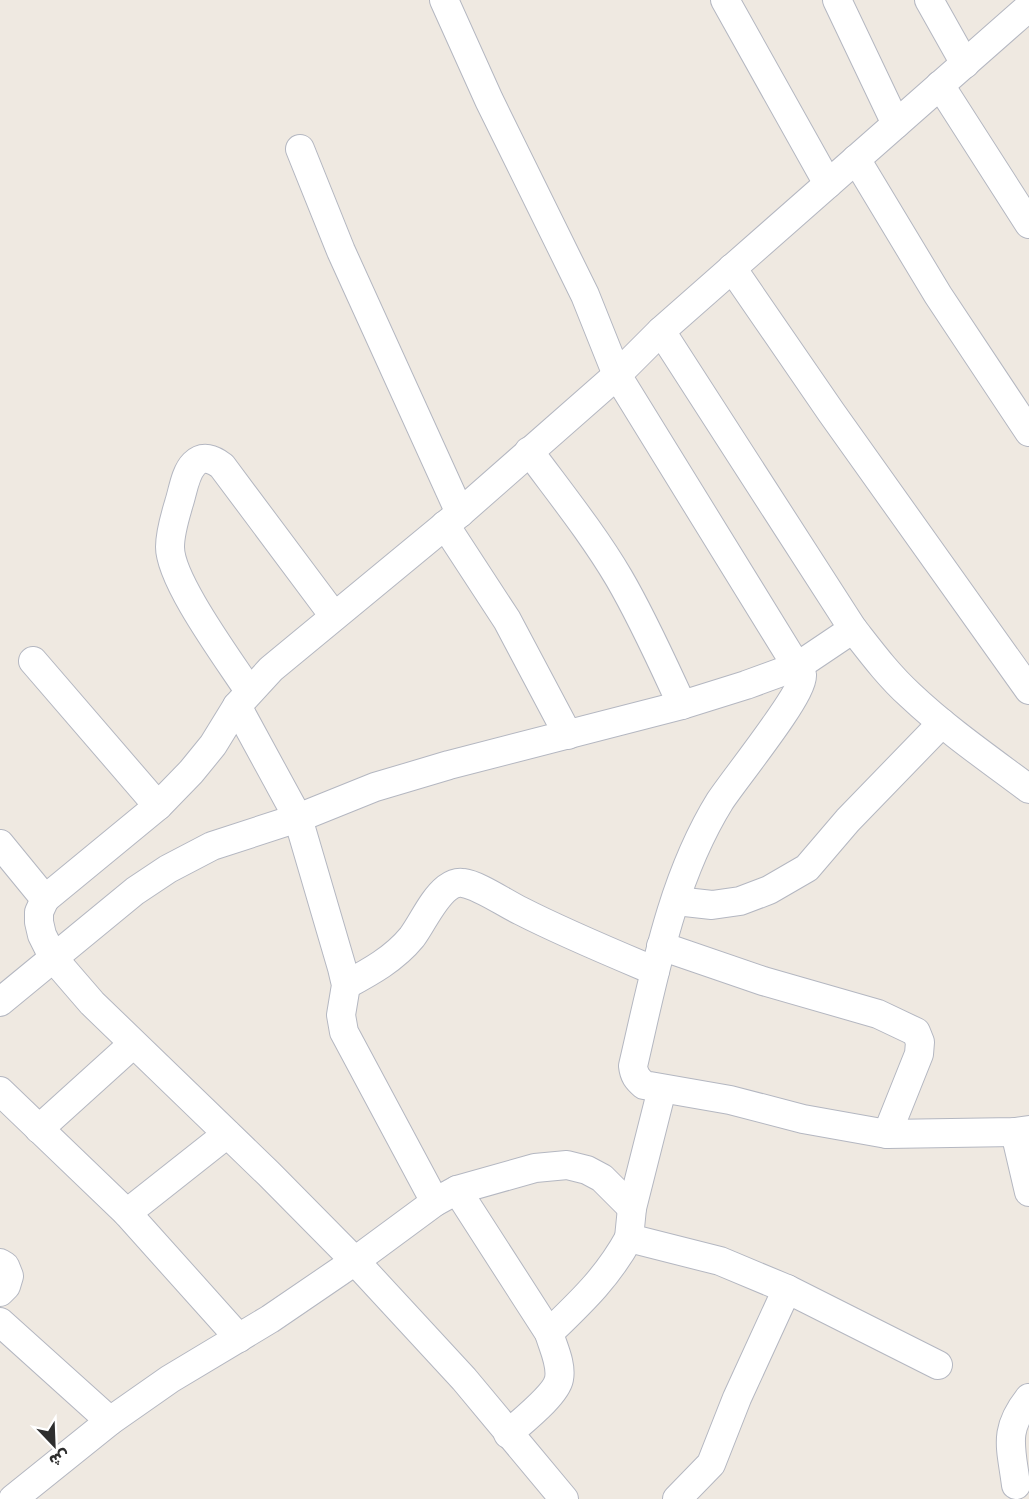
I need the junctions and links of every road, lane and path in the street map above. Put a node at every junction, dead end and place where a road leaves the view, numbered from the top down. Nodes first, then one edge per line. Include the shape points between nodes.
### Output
1 (444, 0) edge
2 (725, 0) edge
3 (837, 0) edge
4 (929, 0) edge
5 (1029, 7) edge
6 (965, 64) junction
7 (940, 85) junction
8 (896, 124) junction
9 (300, 149) dead end
10 (856, 159) junction
11 (828, 184) junction
12 (1029, 224) edge
13 (732, 268) junction
14 (661, 331) junction
15 (617, 375) junction
16 (1029, 432) edge
17 (529, 451) junction
18 (452, 519) junction
19 (334, 616) junction
20 (853, 629) junction
21 (33, 661) dead end
22 (798, 666) junction
23 (1029, 690) edge
24 (243, 699) junction
25 (682, 705) junction
26 (942, 723) junction
27 (568, 735) junction
28 (1029, 789) edge
29 (158, 806) junction
30 (298, 818) junction
31 (0, 844) edge
32 (45, 899) junction
33 (676, 901) junction
34 (54, 959) junction
35 (658, 959) junction
36 (346, 985) junction
37 (0, 1002) edge
38 (133, 1044) junction
39 (662, 1089) junction
40 (0, 1091) edge
41 (39, 1129) junction
42 (1022, 1131) edge
43 (227, 1134) junction
44 (887, 1134) junction
45 (1029, 1192) edge
46 (446, 1196) junction
47 (632, 1208) junction
48 (127, 1213) junction
49 (629, 1238) junction
50 (355, 1261) junction
51 (0, 1263) edge
52 (787, 1289) junction
53 (0, 1292) edge
54 (0, 1322) edge
55 (549, 1333) junction
56 (239, 1338) junction
57 (938, 1365) dead end
58 (1029, 1398) edge
59 (110, 1421) junction
60 (508, 1434) junction
61 (1015, 1486) edge
62 (15, 1498) edge
63 (564, 1499) edge
64 (677, 1499) edge

1 - 15 street via 585,295
2 - 11 street
3 - 8 street
4 - 6 street
5 - 6 street
6 - 7 street
7 - 8 street
7 - 12 street
8 - 10 street
9 - 18 street
10 - 11 street
10 - 16 street via 938,295
11 - 13 street
13 - 14 street
13 - 23 street
14 - 15 street
14 - 20 street
15 - 17 street
15 - 22 street
17 - 18 street
17 - 25 street via 618,577
18 - 19 street
18 - 27 street
19 - 24 street via 279,661
19 - 24 street via 222,466 213,459 195,463 188,472 171,531 173,564
20 - 22 street
20 - 26 street via 882,666
21 - 29 street
22 - 25 street
22 - 33 street via 802,675 800,687 721,799 691,858
24 - 29 street via 213,745
24 - 30 street
25 - 27 street
26 - 28 street
26 - 33 street via 807,868 740,901 712,905
27 - 30 street via 375,787
29 - 32 street
30 - 34 street via 212,846 168,869 135,891
30 - 36 street
31 - 32 street
32 - 34 street via 39,922
33 - 35 street
34 - 37 street
34 - 38 street
35 - 36 street via 576,937 475,887 457,883 443,891 397,953
35 - 39 street via 633,1066 634,1074 644,1085
35 - 44 street via 764,981 878,1014 916,1032 920,1054
36 - 46 street via 341,1016 344,1032
38 - 41 street
38 - 43 street
39 - 44 street
39 - 47 street
40 - 41 street
41 - 48 street
42 - 44 street
42 - 45 street
43 - 48 street
43 - 50 street
46 - 47 street via 535,1168 567,1166 602,1178
46 - 50 street
46 - 55 street
47 - 49 street
48 - 56 street
49 - 52 street via 720,1261
49 - 55 street via 598,1284
50 - 56 street
50 - 60 street via 457,1371
51 - 53 street via 9,1276
52 - 57 street
52 - 64 street via 711,1464
54 - 59 street
55 - 60 street via 559,1364 556,1389
56 - 59 street
58 - 61 street via 1011,1428
59 - 62 street
60 - 63 street

